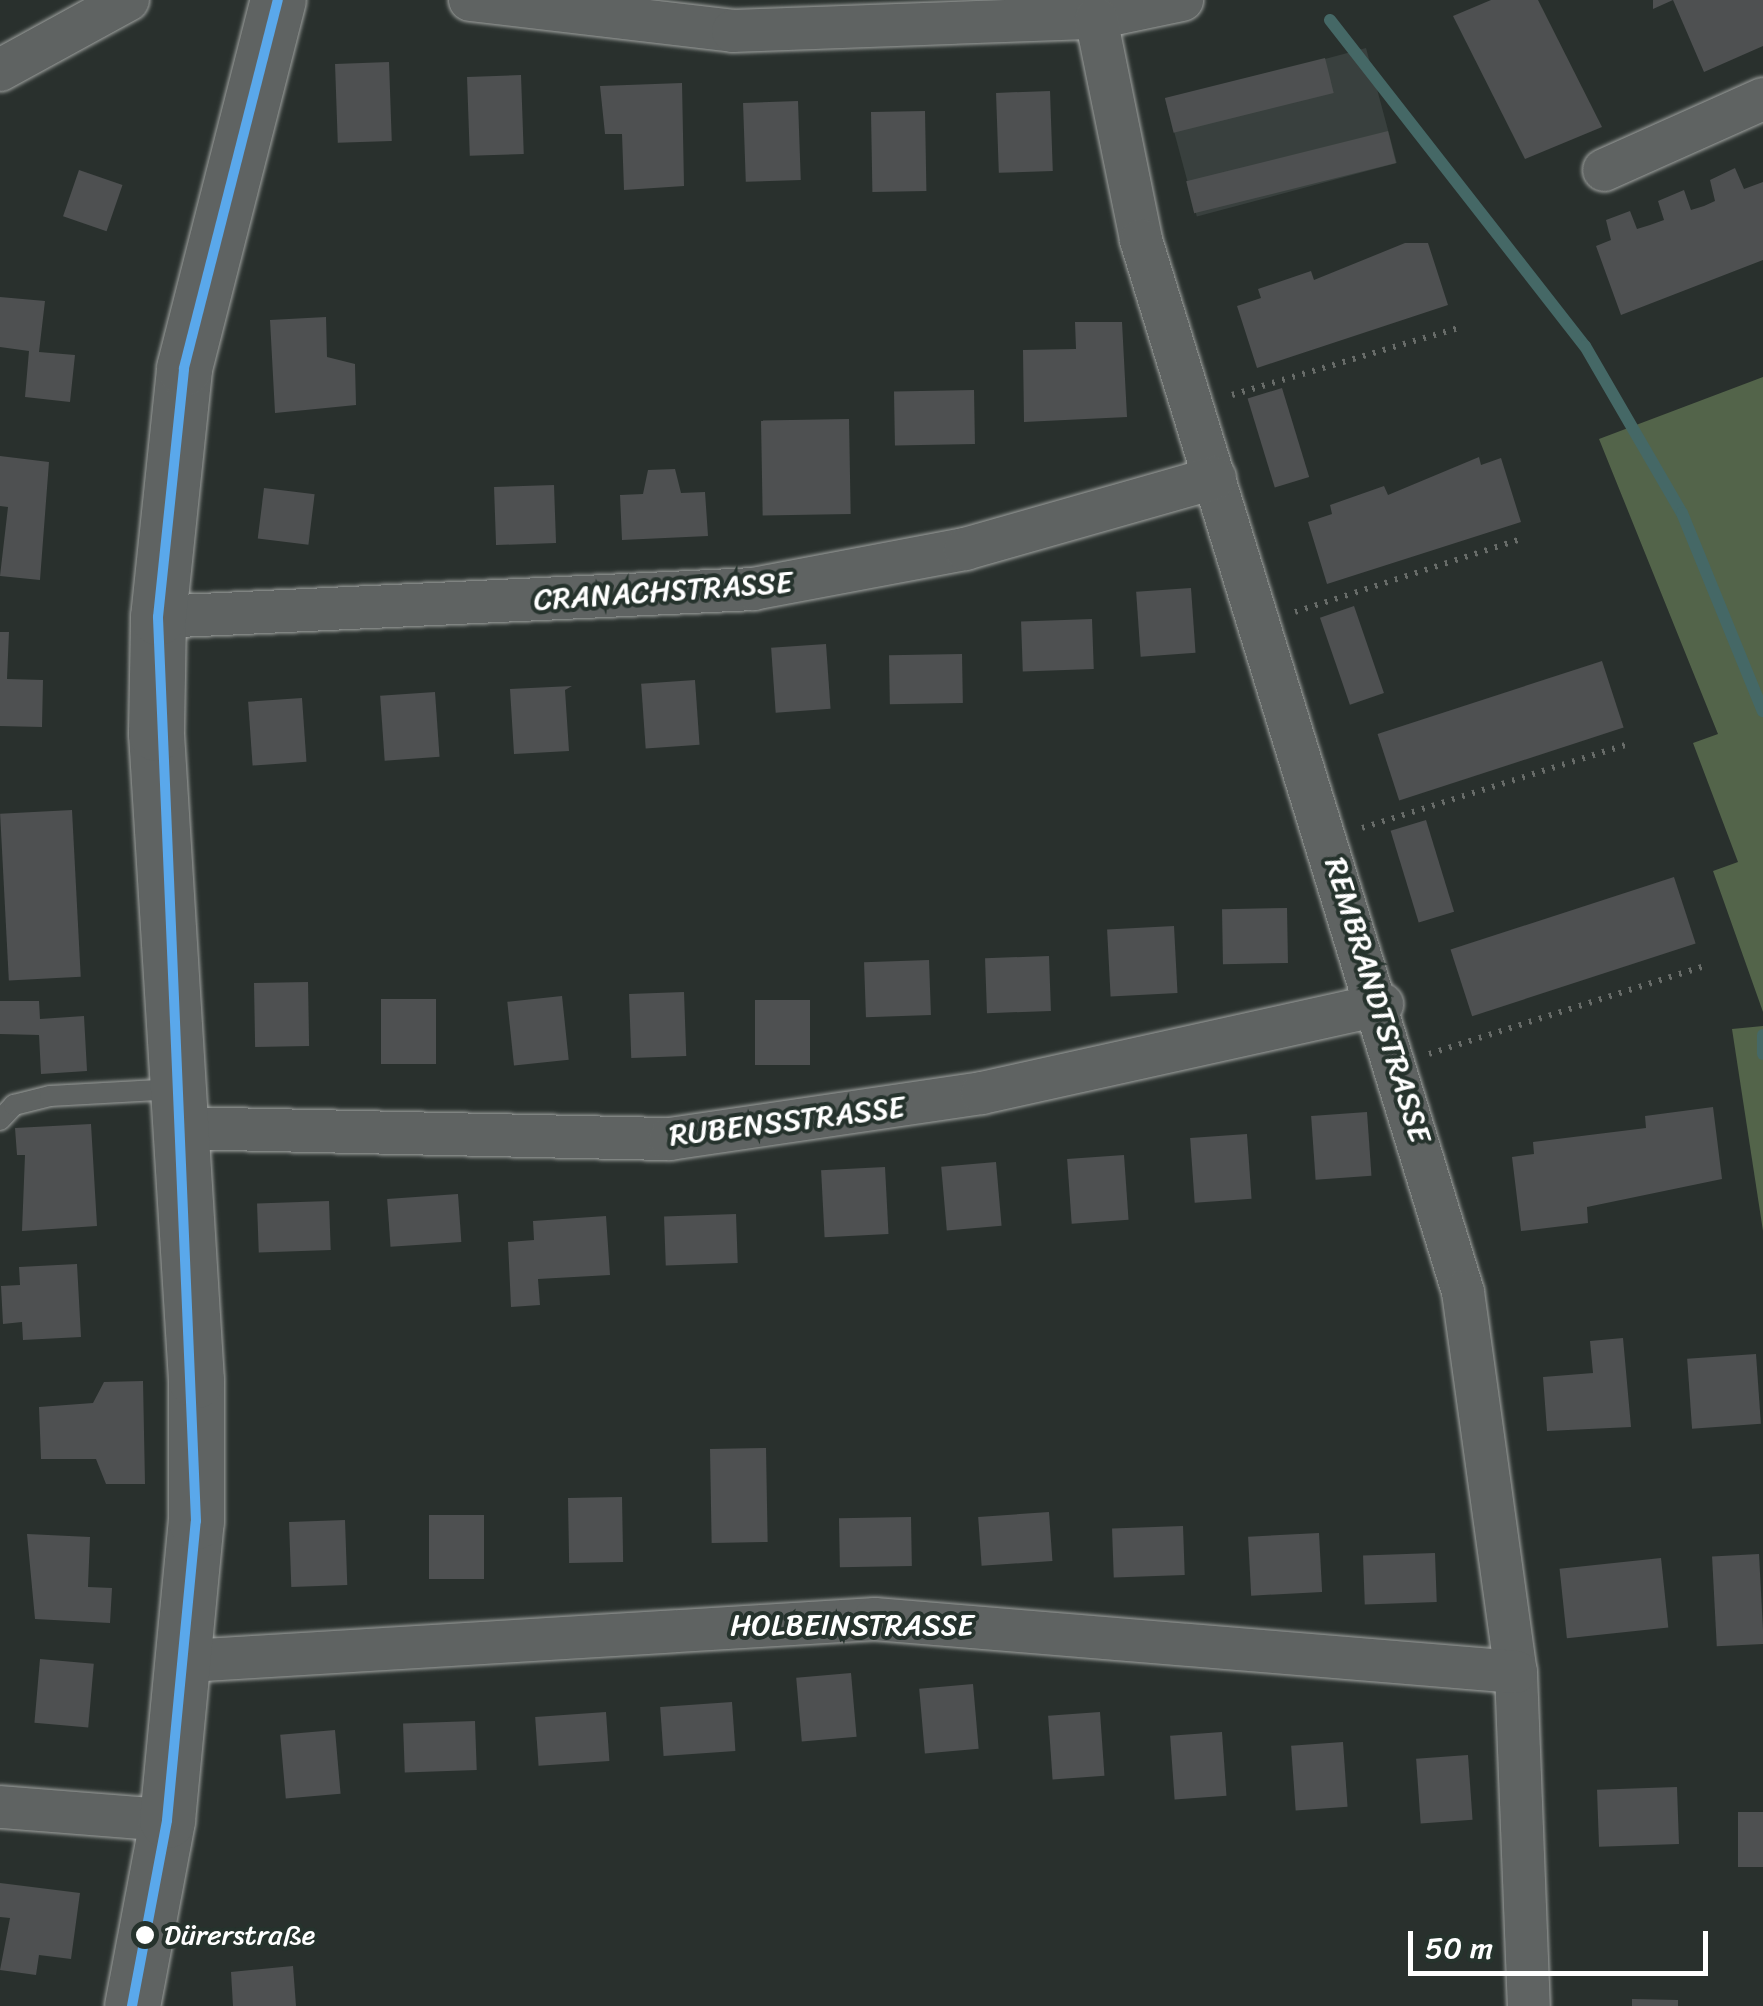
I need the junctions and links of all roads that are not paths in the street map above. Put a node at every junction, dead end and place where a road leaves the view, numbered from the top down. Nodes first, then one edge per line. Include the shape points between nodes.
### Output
1 (128, 0) edge
2 (278, 0) edge
3 (470, 0) edge
4 (1182, 0) edge
5 (1096, 18) junction
6 (0, 70) edge
7 (1763, 100) edge
8 (1604, 170) dead end
9 (1215, 478) junction
10 (158, 617) junction
11 (1382, 1004) junction
12 (179, 1108) junction
13 (0, 1120) edge
14 (188, 1661) junction
15 (1516, 1672) junction
16 (0, 1807) edge
17 (167, 1820) junction
18 (132, 2006) edge
19 (1529, 2006) edge

1 - 6 street
2 - 10 street via 187,352
3 - 5 street via 733,31
4 - 5 street
5 - 9 street, REMBRANDTSTRASSE via 1141,240
7 - 8 street
9 - 10 street, CRANACHSTRASSE via 966,549 753,589
9 - 11 street, REMBRANDTSTRASSE
10 - 12 street via 156,733
11 - 12 street, RUBENSSTRASSE via 982,1092 670,1139
11 - 15 street, REMBRANDTSTRASSE via 1478,1364
12 - 13 lane via 50,1096 14,1105
12 - 14 street via 196,1380
14 - 15 street, HOLBEINSTRASSE via 875,1619
14 - 17 street
15 - 19 street, REMBRANDTSTRASSE
16 - 17 street
17 - 18 street

